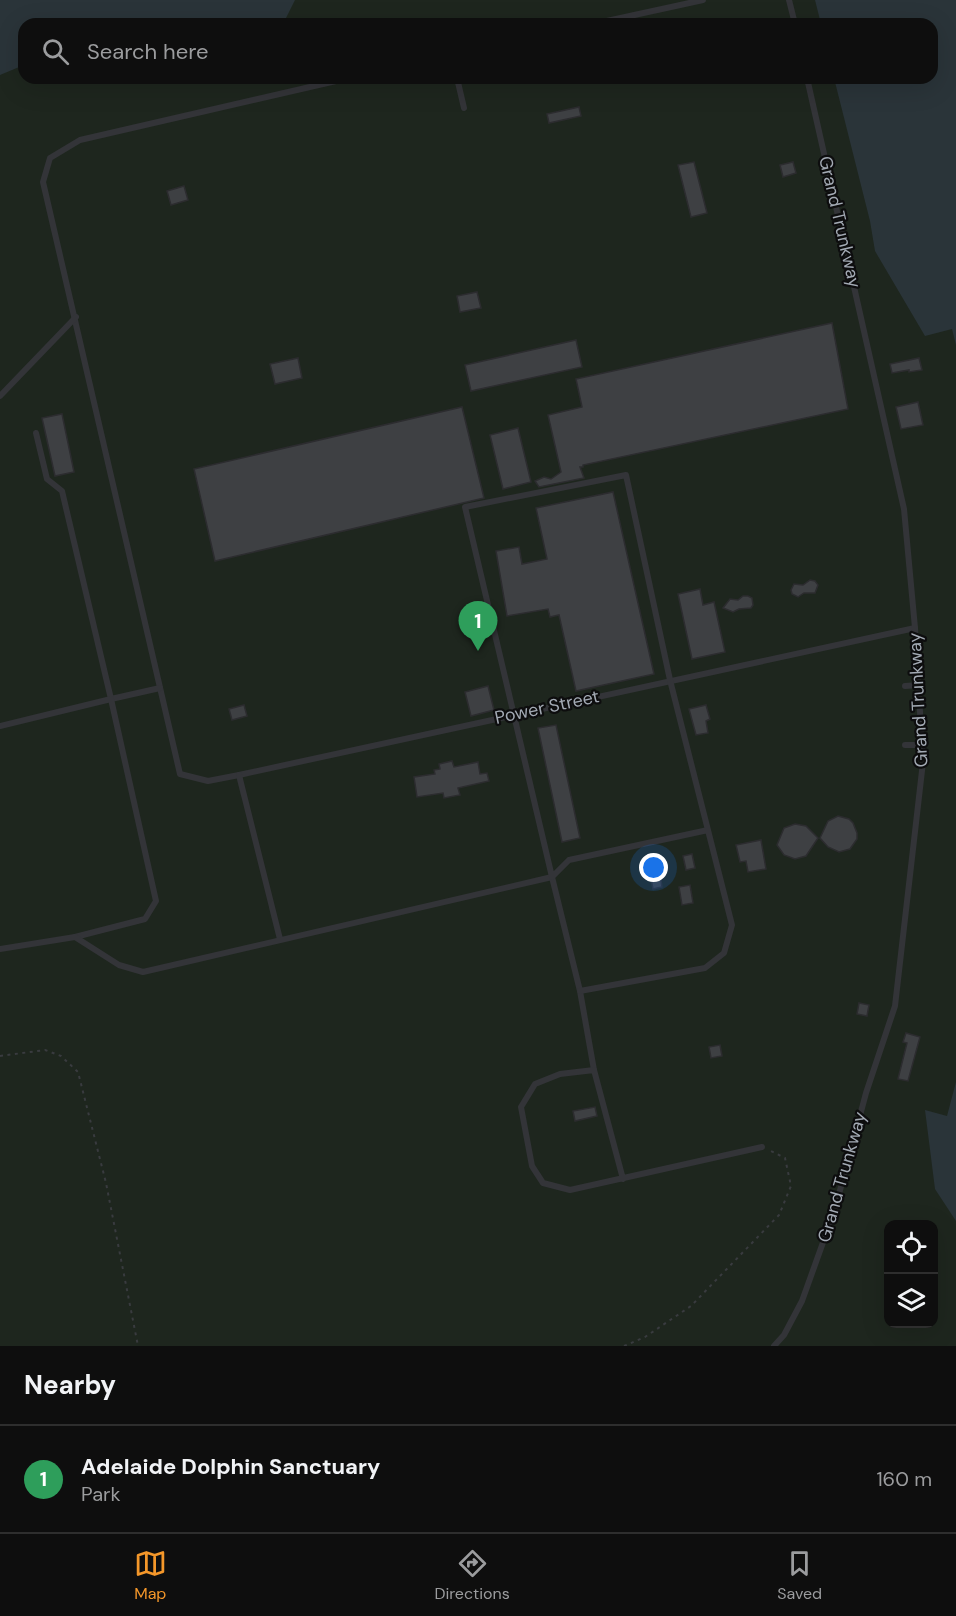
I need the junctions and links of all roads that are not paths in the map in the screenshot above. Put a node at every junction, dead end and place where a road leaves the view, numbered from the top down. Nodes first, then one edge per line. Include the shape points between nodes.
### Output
1 (704, 0) edge
2 (789, 0) edge
3 (620, 18) edge
4 (794, 18) edge
5 (324, 84) edge
6 (458, 84) edge
7 (808, 84) edge
8 (464, 108) dead end
9 (76, 317) junction
10 (0, 396) edge
11 (36, 433) dead end
12 (915, 628) junction
13 (670, 680) junction
14 (918, 685) junction
15 (905, 686) dead end
16 (160, 688) junction
17 (111, 699) junction
18 (514, 714) junction
19 (0, 726) edge
20 (905, 745) dead end
21 (922, 745) junction
22 (239, 775) junction
23 (708, 830) junction
24 (552, 877) junction
25 (75, 937) junction
26 (280, 939) junction
27 (0, 949) edge
28 (580, 991) junction
29 (594, 1070) junction
30 (762, 1147) road end
31 (623, 1179) junction
32 (774, 1346) edge

1 - 3 lane
2 - 4 lane
5 - 9 lane via 80,140 50,158 44,182
6 - 8 lane
7 - 12 lane, Grand Trunkway via 904,509
9 - 10 lane
9 - 16 lane
11 - 17 lane via 47,479 62,490
12 - 13 lane, Power Street
12 - 14 lane, Grand Trunkway
13 - 18 lane, Power Street
13 - 18 lane via 626,475 465,507
13 - 23 lane
14 - 15 lane
14 - 21 lane, Grand Trunkway
16 - 17 lane
16 - 22 lane, Power Street via 180,774 208,781
17 - 19 lane
17 - 25 lane via 156,901 145,918
18 - 22 lane, Power Street
18 - 24 lane
20 - 21 lane
21 - 32 lane, Grand Trunkway via 895,1006 866,1093 836,1209 802,1301
22 - 26 lane
23 - 24 lane via 569,860
23 - 28 lane via 732,925 724,953 705,968
24 - 26 lane
24 - 28 lane
25 - 26 lane via 119,965 143,972
25 - 27 lane
28 - 29 lane
29 - 31 lane
29 - 31 lane via 560,1074 535,1084 521,1107 532,1166 543,1183 570,1190
30 - 31 lane

